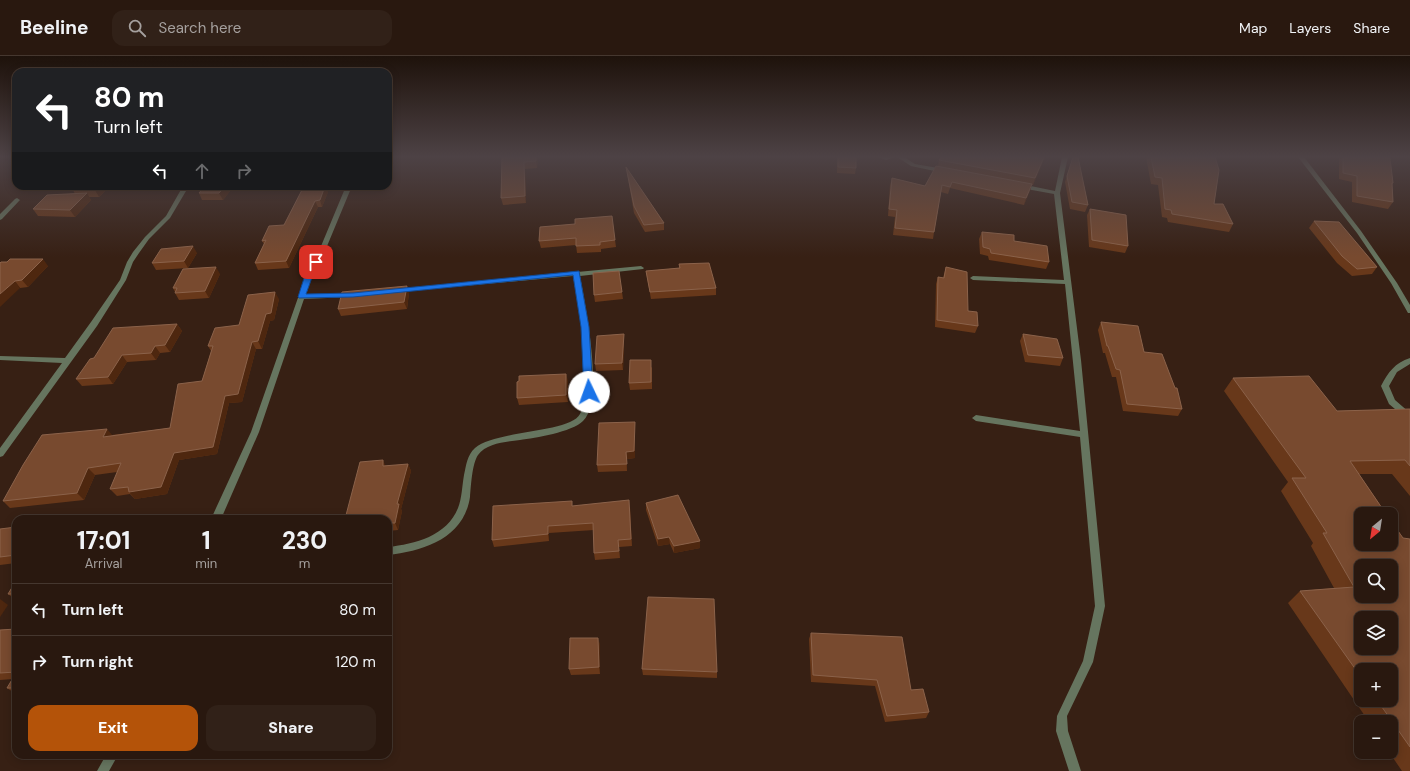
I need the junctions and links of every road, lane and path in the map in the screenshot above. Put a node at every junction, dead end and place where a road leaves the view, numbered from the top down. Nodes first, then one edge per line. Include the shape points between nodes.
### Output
1 (183, 190) edge
2 (347, 190) edge
3 (1044, 190) edge
4 (1327, 190) edge
5 (1057, 193) joint
6 (17, 200) dead end
7 (0, 218) edge
8 (641, 268) dead end
9 (576, 273) junction
10 (973, 278) dead end
11 (1068, 282) junction
12 (392, 290) edge
13 (360, 294) edge
14 (302, 297) junction
15 (1410, 311) edge
16 (0, 358) edge
17 (67, 361) junction
18 (1410, 361) edge
19 (1410, 417) edge
20 (976, 418) dead end
21 (1084, 435) junction
22 (0, 454) edge
23 (218, 515) edge
24 (392, 551) edge
25 (110, 759) edge
26 (103, 771) edge
27 (1074, 771) edge

1 - 17 street via 168,217 136,252 123,280
2 - 14 street via 322,251 310,272
3 - 5 street
4 - 15 street via 1359,232
5 - 11 street
6 - 7 street
8 - 9 street
9 - 12 street
9 - 24 street via 585,327 589,392 584,414 576,423 567,427 485,445 471,459 463,506 458,519 430,543 406,550
10 - 11 street
11 - 21 street
13 - 14 street
14 - 23 street via 255,432
16 - 17 street
17 - 22 street
18 - 19 street via 1399,365 1390,374 1385,386 1392,402
20 - 21 street
21 - 27 street via 1100,606 1088,662 1062,716 1062,731
25 - 26 street

